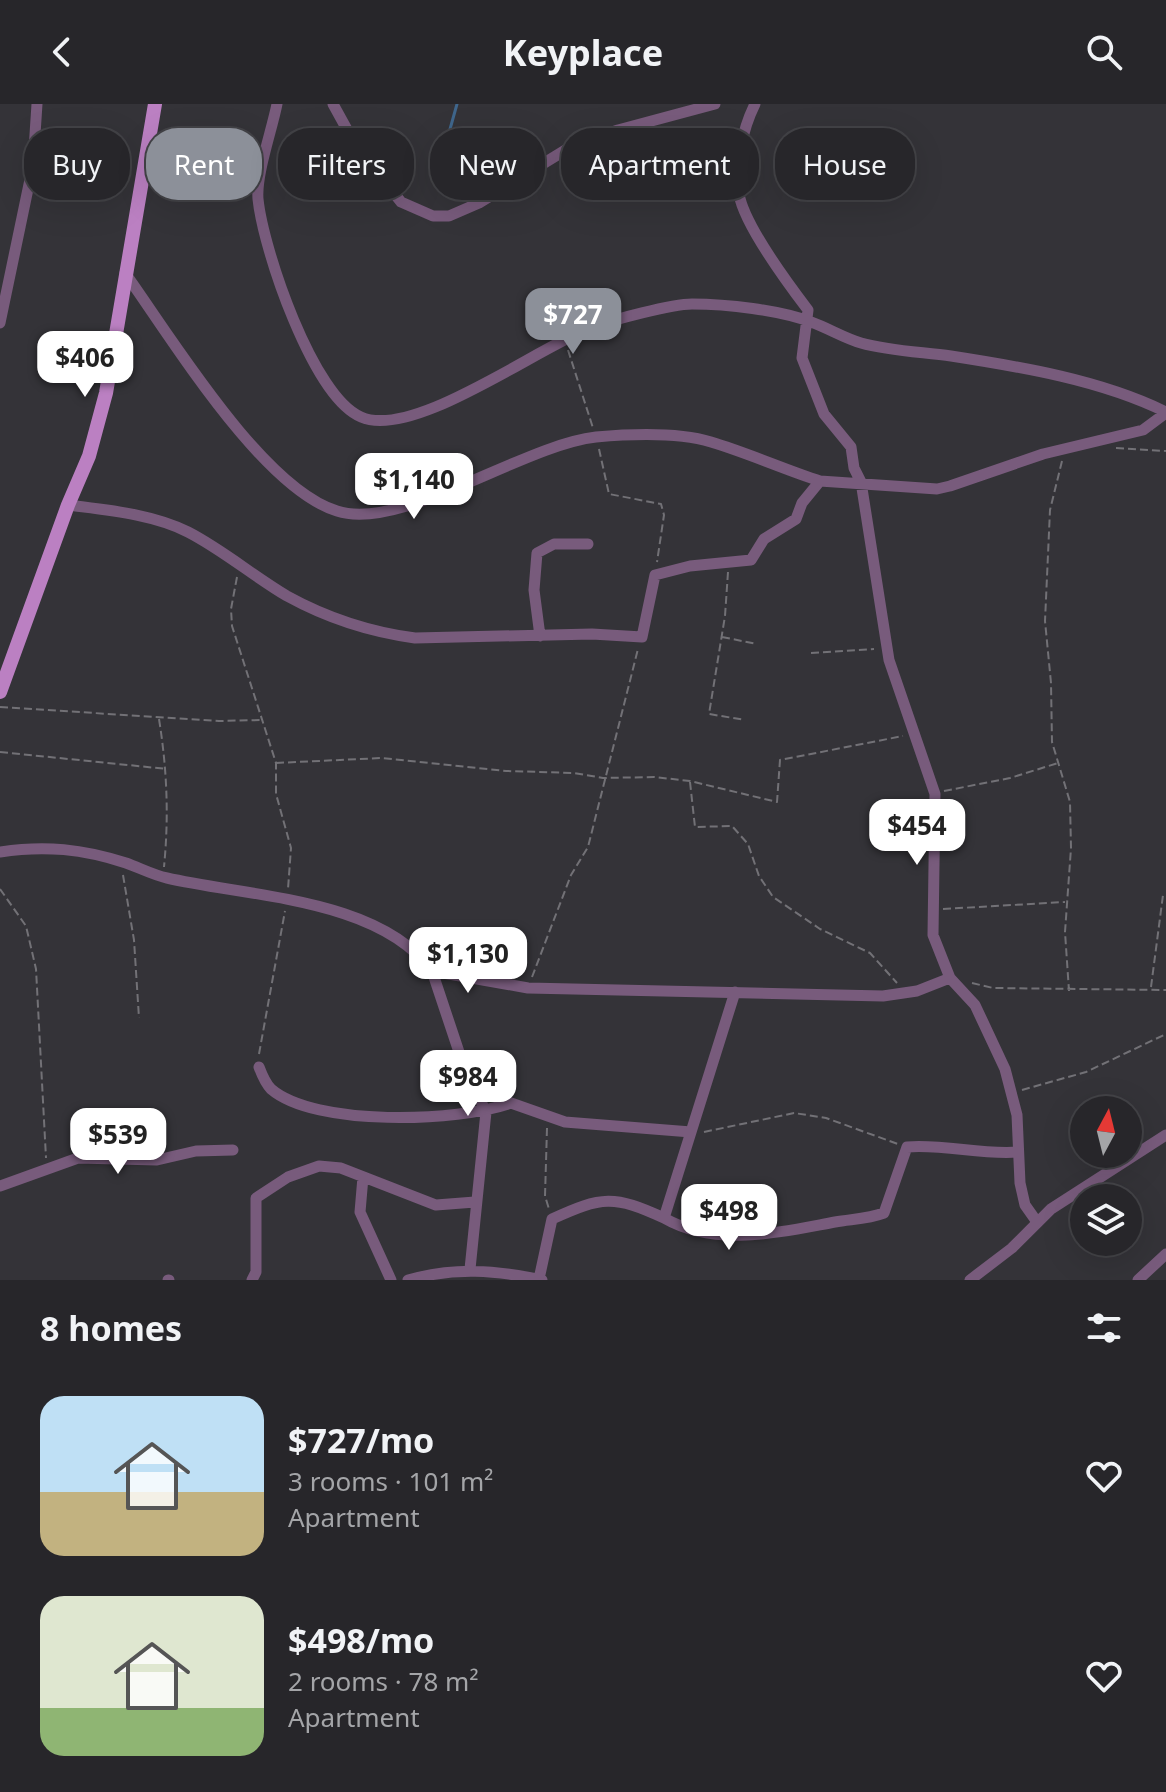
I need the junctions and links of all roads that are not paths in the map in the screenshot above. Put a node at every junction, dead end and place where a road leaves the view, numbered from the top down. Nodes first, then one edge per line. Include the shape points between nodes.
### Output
1 (37, 104) edge
2 (155, 104) edge
3 (277, 104) edge
4 (333, 104) edge
5 (715, 104) edge
6 (755, 104) edge
7 (124, 273) junction
8 (809, 321) junction
9 (0, 323) edge
10 (1166, 413) edge
11 (820, 481) junction
12 (861, 482) junction
13 (68, 505) junction
14 (588, 544) dead end
15 (540, 636) junction
16 (0, 692) edge
17 (0, 852) edge
18 (432, 971) junction
19 (950, 978) junction
20 (735, 992) junction
21 (259, 1067) road end
22 (486, 1112) junction
23 (691, 1132) junction
24 (1166, 1135) edge
25 (233, 1150) dead end
26 (1018, 1152) junction
27 (363, 1177) junction
28 (0, 1186) edge
29 (475, 1202) junction
30 (664, 1218) junction
31 (1037, 1222) junction
32 (1166, 1254) edge
33 (470, 1269) junction
34 (252, 1280) edge
35 (391, 1280) edge
36 (408, 1280) edge
37 (540, 1280) edge
38 (970, 1280) edge
39 (1138, 1280) edge

1 - 9 street via 33,165
2 - 7 main road
3 - 8 street via 258,197 283,295 313,363 340,404 361,417 381,422 431,411 592,327 690,304
4 - 5 street via 355,144 401,202 433,216 449,216 572,146
6 - 8 street via 745,123 739,194 776,270 808,310
7 - 11 street via 255,448 290,484 334,511 365,517 397,509 596,437 709,441
7 - 13 main road via 106,393 89,456
8 - 10 street via 862,343 976,360 1130,394
8 - 12 street via 802,358 824,414 851,447
10 - 12 street via 1143,430 1065,448 937,489
11 - 12 street
11 - 15 street via 796,519 764,539 751,560 655,575 642,637
12 - 19 street via 887,648 935,794 933,935
13 - 15 street via 151,519 186,531 286,595 334,619 386,634
13 - 16 main road
14 - 15 street via 554,544 537,553 534,590
17 - 18 street via 31,847 80,850 164,877 287,899 369,925 418,952
18 - 20 street via 528,988
18 - 22 street via 464,1067
19 - 20 street via 883,996
19 - 26 street via 975,1005 1013,1093
20 - 23 street
21 - 22 street via 268,1086 314,1107 381,1118
22 - 23 street via 511,1103 565,1122
22 - 29 street
23 - 30 street
24 - 31 street
25 - 28 street via 157,1160 78,1158
26 - 30 street via 907,1147 884,1213 867,1219 786,1233 718,1234 678,1227
26 - 31 street via 1025,1205
27 - 29 street via 436,1205
27 - 34 street via 319,1166 288,1177 256,1198
27 - 35 street via 360,1212
29 - 33 street
30 - 37 street via 608,1199 552,1219
31 - 38 street
32 - 39 street
33 - 36 street
33 - 37 street

